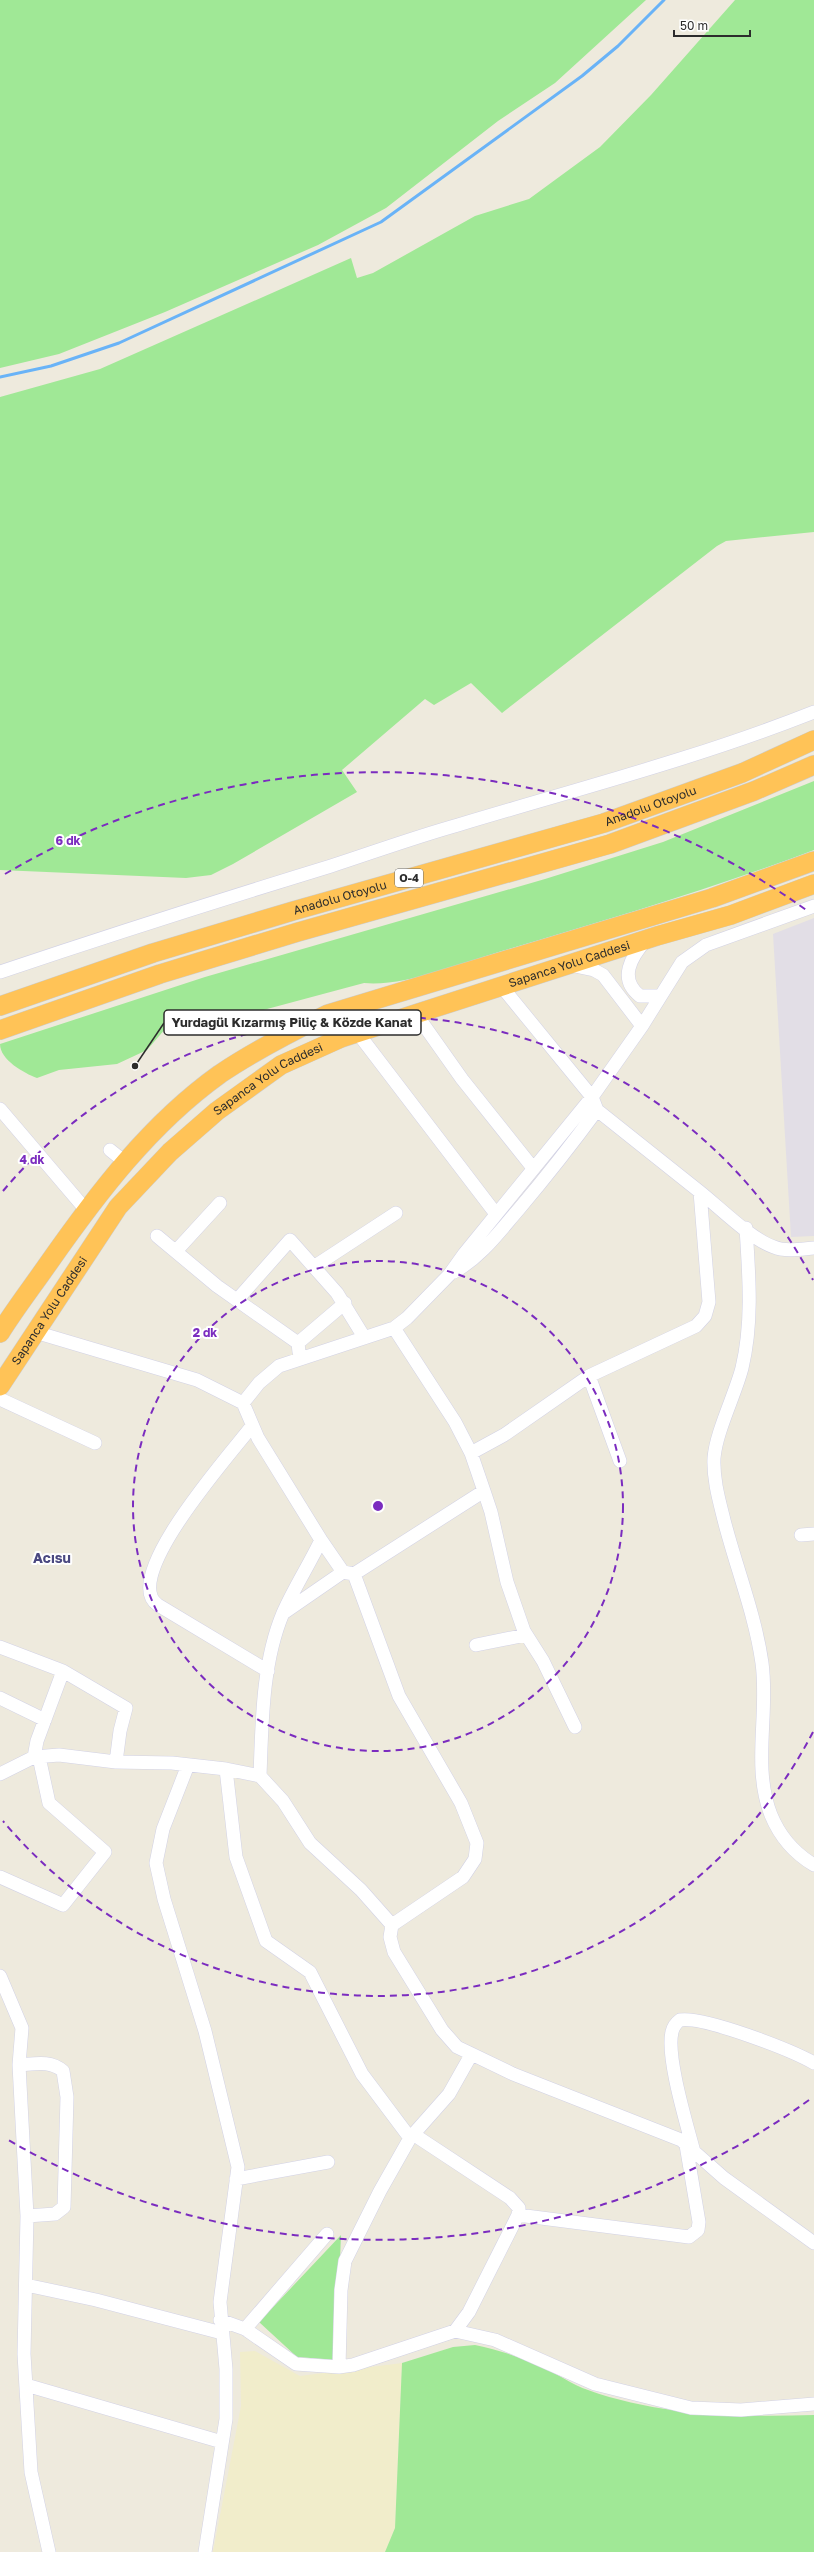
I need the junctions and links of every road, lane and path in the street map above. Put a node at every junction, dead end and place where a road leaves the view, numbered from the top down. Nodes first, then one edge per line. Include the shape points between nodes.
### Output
1 (814, 712) edge
2 (814, 740) edge
3 (814, 765) edge
4 (814, 861) edge
5 (814, 884) edge
6 (814, 906) edge
7 (647, 939) junction
8 (570, 965) junction
9 (0, 972) edge
10 (502, 987) junction
11 (660, 996) junction
12 (0, 1006) edge
13 (416, 1014) junction
14 (642, 1026) junction
15 (0, 1030) edge
16 (357, 1032) junction
17 (592, 1097) junction
18 (0, 1109) edge
19 (597, 1110) junction
20 (110, 1150) dead end
21 (125, 1162) junction
22 (533, 1168) junction
23 (700, 1192) junction
24 (220, 1203) dead end
25 (86, 1210) junction
26 (396, 1213) dead end
27 (496, 1214) junction
28 (746, 1228) junction
29 (158, 1236) dead end
30 (814, 1248) edge
31 (176, 1252) junction
32 (315, 1266) junction
33 (449, 1275) junction
34 (237, 1300) junction
35 (345, 1303) junction
36 (394, 1328) junction
37 (1, 1329) edge
38 (35, 1332) junction
39 (364, 1337) junction
40 (298, 1343) junction
41 (299, 1359) junction
42 (589, 1376) junction
43 (0, 1386) edge
44 (0, 1399) edge
45 (243, 1403) junction
46 (252, 1426) junction
47 (94, 1443) dead end
48 (471, 1453) junction
49 (620, 1461) dead end
50 (484, 1491) junction
51 (321, 1540) junction
52 (348, 1573) junction
53 (283, 1613) junction
54 (526, 1635) junction
55 (476, 1645) dead end
56 (0, 1647) edge
57 (63, 1671) junction
58 (268, 1671) junction
59 (0, 1698) edge
60 (45, 1720) junction
61 (575, 1727) dead end
62 (37, 1757) junction
63 (116, 1762) junction
64 (188, 1765) junction
65 (226, 1769) junction
66 (0, 1774) edge
67 (260, 1776) junction
68 (814, 1865) edge
69 (0, 1877) edge
70 (392, 1925) junction
71 (0, 1976) edge
72 (471, 2055) junction
73 (814, 2063) edge
74 (19, 2064) junction
75 (411, 2136) junction
76 (690, 2148) junction
77 (328, 2162) dead end
78 (236, 2179) junction
79 (518, 2215) junction
80 (28, 2216) junction
81 (327, 2234) dead end
82 (814, 2243) edge
83 (26, 2285) junction
84 (221, 2327) junction
85 (245, 2329) junction
86 (455, 2330) junction
87 (339, 2367) junction
88 (26, 2386) junction
89 (814, 2404) edge
90 (222, 2442) junction
91 (48, 2552) edge
92 (205, 2552) edge

1 - 9 street via 692,754 559,796 458,824
2 - 12 highway, Anadolu Otoyolu / O-4 via 742,772 604,823 278,915 153,953
3 - 15 highway, Anadolu Otoyolu / O-4 via 754,791 610,844 298,932 167,972
4 - 21 highway, Sapanca Yolu Caddesi via 712,898 328,1014 272,1043 220,1075 171,1116
5 - 7 highway, Sapanca Yolu Caddesi via 731,914
6 - 11 street via 696,950 682,962
7 - 8 highway, Sapanca Yolu Caddesi
7 - 11 street via 632,958 628,968 628,979 630,986 640,996
8 - 10 highway, Sapanca Yolu Caddesi
8 - 14 street via 594,970 603,975
10 - 13 highway, Sapanca Yolu Caddesi
10 - 17 street
11 - 14 street
13 - 16 highway, Sapanca Yolu Caddesi
13 - 22 street via 462,1079
14 - 17 street
16 - 27 street
16 - 38 highway, Sapanca Yolu Caddesi via 281,1065 217,1111 170,1152 118,1207
17 - 19 street
17 - 22 street
18 - 25 street
19 - 23 street
19 - 33 street via 495,1238 466,1266
20 - 21 street
21 - 25 highway, Sapanca Yolu Caddesi
22 - 27 street
23 - 28 street
23 - 42 street via 709,1302 705,1316 696,1326
24 - 31 street
25 - 37 highway, Sapanca Yolu Caddesi
26 - 32 street
27 - 33 street
28 - 30 street via 774,1247 793,1250
28 - 68 street via 750,1283 747,1337 740,1374 714,1456 714,1474 762,1663 762,1772 766,1796 780,1834 791,1847
29 - 31 street
31 - 34 street
32 - 34 street via 290,1240
32 - 35 street
33 - 36 street
34 - 40 street
35 - 39 street
35 - 40 street
36 - 39 street
36 - 48 street via 456,1422
38 - 43 highway, Sapanca Yolu Caddesi
38 - 45 street via 197,1380
39 - 41 street
40 - 41 street
41 - 45 street via 271,1371
42 - 48 street via 504,1435
42 - 49 street
44 - 47 street
45 - 46 street
46 - 51 street
46 - 58 street via 173,1528 162,1550 150,1593 153,1601
48 - 50 street
50 - 52 street
50 - 54 street via 506,1582
51 - 52 street
51 - 53 street
52 - 53 street
52 - 70 street via 399,1696 461,1803 477,1843 475,1859 463,1877
53 - 58 street
54 - 55 street
54 - 61 street via 543,1661
56 - 57 street
57 - 60 street
57 - 63 street via 126,1708
58 - 67 street
59 - 60 street
60 - 62 street via 37,1741
62 - 63 street via 69,1755
62 - 66 street
62 - 69 street via 49,1803 105,1852 63,1905
63 - 64 street
64 - 65 street
64 - 78 street via 163,1829 156,1863 164,1899 212,2057 236,2159
65 - 67 street
65 - 75 street via 236,1857 266,1941 310,1972 362,2074
67 - 70 street via 283,1801 310,1843 362,1890
70 - 72 street via 390,1937 397,1959 448,2040
71 - 74 street via 20,2020 22,2038
72 - 75 street via 449,2094
72 - 76 street via 681,2140
73 - 76 street via 704,2022 688,2018 680,2020 672,2032 671,2043
74 - 80 street
74 - 80 street via 56,2065 63,2071 67,2097 64,2206 55,2214
75 - 79 street via 510,2198 519,2208
75 - 87 street via 345,2261
76 - 79 street via 699,2222 698,2230 689,2237
76 - 82 street via 724,2178
77 - 78 street
78 - 84 street via 220,2302
79 - 86 street via 469,2312
80 - 83 street
81 - 85 street
83 - 84 street
83 - 88 street
84 - 85 street
84 - 90 street via 227,2392
85 - 87 street via 296,2364
86 - 87 street via 378,2358
86 - 89 street via 494,2340 602,2386 691,2408 741,2410
88 - 90 street
88 - 91 street via 31,2472
90 - 92 street

